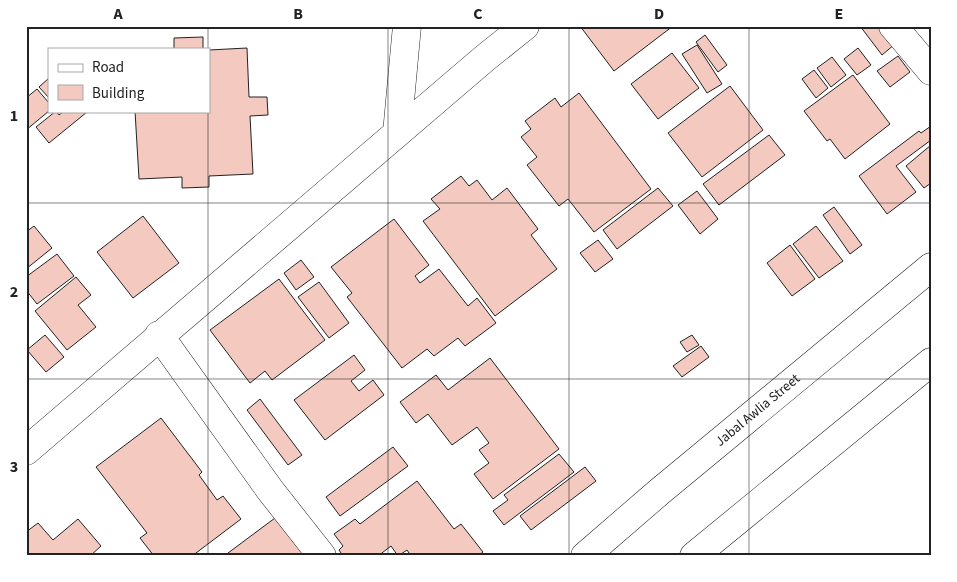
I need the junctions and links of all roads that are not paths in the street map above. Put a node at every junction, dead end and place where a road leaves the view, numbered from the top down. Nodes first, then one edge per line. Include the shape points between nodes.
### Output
1 (407, 26) edge
2 (525, 26) edge
3 (893, 26) edge
4 (931, 71) edge
5 (397, 133) junction
6 (931, 267) edge
7 (159, 335) junction
8 (931, 362) edge
9 (31, 438) edge
10 (322, 556) edge
11 (586, 556) edge
12 (694, 556) edge

1 - 5 street
2 - 5 street
3 - 4 street
5 - 7 street
6 - 11 street, Jabal Awlia Street via 658,492
7 - 9 street
7 - 10 street via 270,490
8 - 12 street

